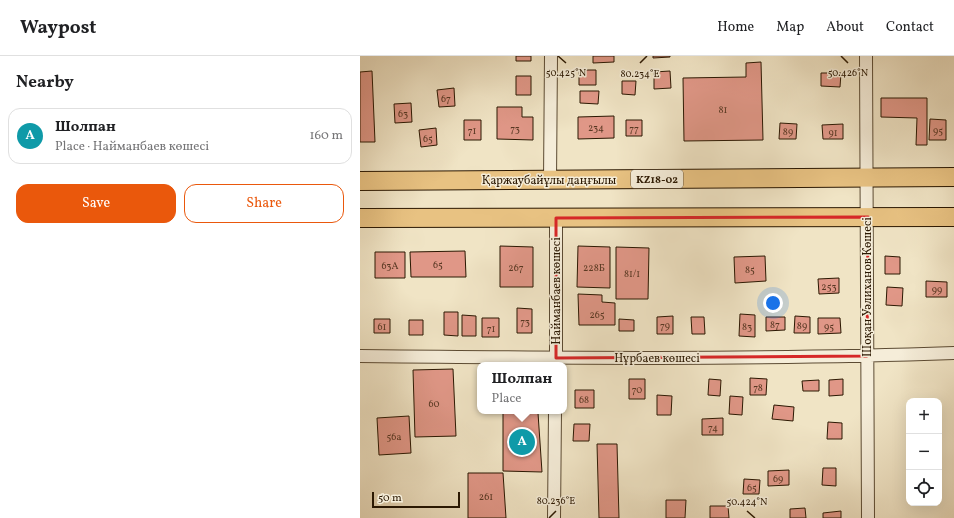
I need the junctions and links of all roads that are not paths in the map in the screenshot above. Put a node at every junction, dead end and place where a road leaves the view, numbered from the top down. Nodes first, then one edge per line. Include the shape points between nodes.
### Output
1 (551, 56) edge
2 (866, 56) edge
3 (954, 177) edge
4 (866, 178) junction
5 (550, 180) junction
6 (360, 181) edge
7 (954, 217) edge
8 (360, 218) edge
9 (556, 218) junction
10 (868, 218) junction
11 (954, 353) edge
12 (360, 356) edge
13 (867, 356) junction
14 (556, 362) edge
15 (555, 414) edge
16 (554, 518) edge
17 (868, 518) edge

1 - 5 street
2 - 4 street, Шоқан Уәлиханов Көшесі
3 - 4 highway, Қаржаубайұлы даңғылы / KZ18-02
4 - 5 highway, Қаржаубайұлы даңғылы / KZ18-02
4 - 10 street, Шоқан Уәлиханов Көшесі
5 - 6 highway, Қаржаубайұлы даңғылы / KZ18-02
7 - 10 highway
8 - 9 highway
9 - 10 highway
9 - 14 street, Найманбаев көшесі
10 - 13 street, Шоқан Уәлиханов Көшесі
11 - 13 street, Нұрбаев көшесі
12 - 14 street, Нұрбаев көшесі
13 - 14 street, Нұрбаев көшесі
13 - 17 street, Шоқан Уәлиханов Көшесі
15 - 16 street

